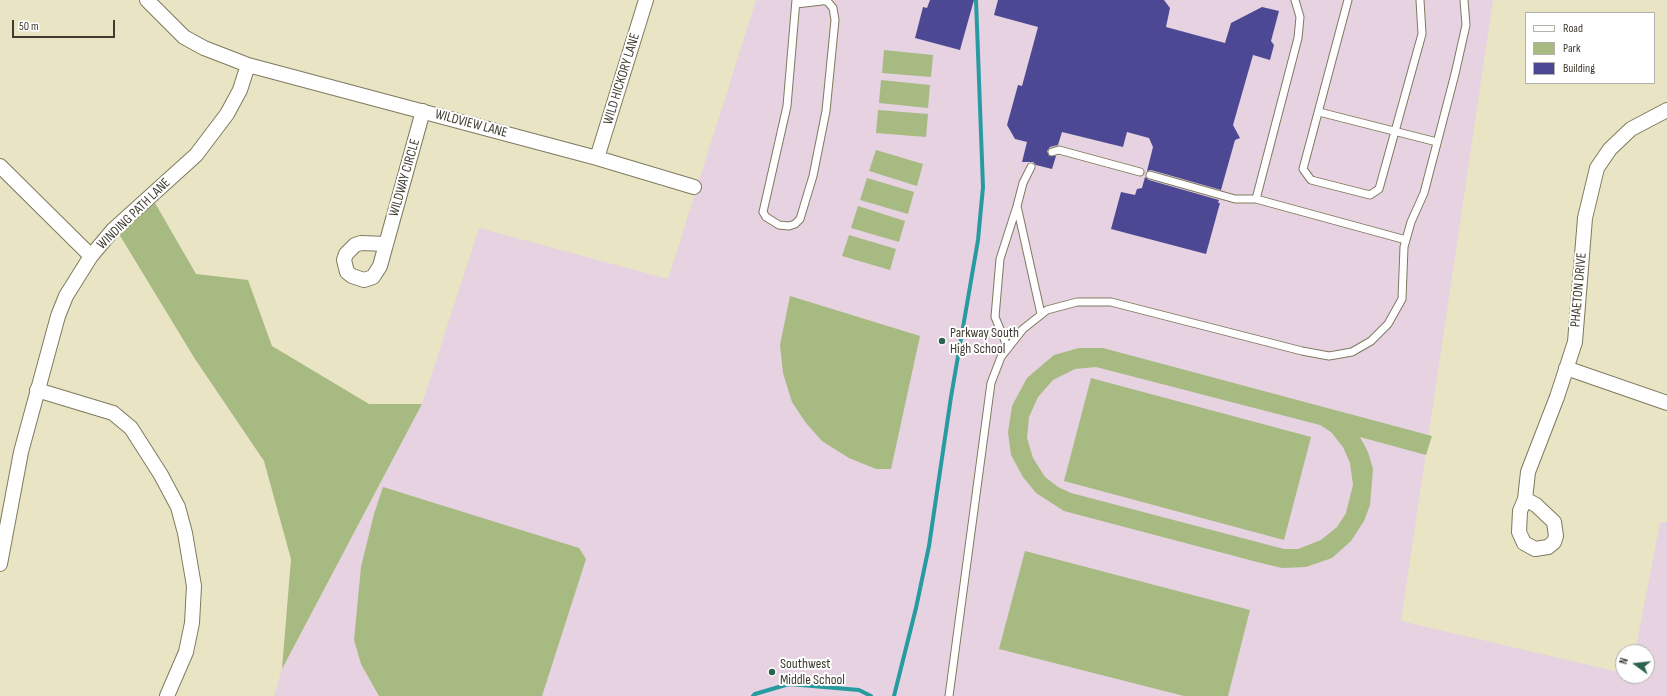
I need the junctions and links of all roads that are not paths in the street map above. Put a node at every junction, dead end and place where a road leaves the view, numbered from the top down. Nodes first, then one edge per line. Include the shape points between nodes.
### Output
1 (147, 0) edge
2 (646, 0) edge
3 (822, 0) edge
4 (1295, 0) edge
5 (1348, 0) edge
6 (1420, 0) edge
7 (1464, 0) edge
8 (796, 2) edge
9 (248, 65) junction
10 (1667, 110) edge
11 (423, 111) junction
12 (1319, 112) junction
13 (1396, 131) junction
14 (1437, 142) junction
15 (1052, 152) dead end
16 (597, 158) junction
17 (0, 166) edge
18 (1032, 167) dead end
19 (1140, 172) dead end
20 (1150, 175) dead end
21 (694, 187) dead end
22 (1256, 199) junction
23 (1017, 206) junction
24 (1406, 240) junction
25 (386, 244) dead end
26 (91, 256) junction
27 (1042, 314) junction
28 (1008, 348) junction
29 (1566, 368) junction
30 (37, 390) junction
31 (1667, 403) edge
32 (1525, 498) dead end
33 (0, 564) edge
34 (167, 696) edge
35 (949, 696) edge

1 - 9 street via 184,37 204,48
2 - 16 street, WILD HICKORY LANE
3 - 8 lane
3 - 8 lane via 833,8 835,20 826,111 813,176 800,219 789,226 779,225 766,218 763,212 787,106
4 - 22 lane via 1300,18 1298,38
5 - 12 lane
6 - 13 lane via 1422,34
7 - 14 lane via 1466,25
9 - 11 street, WILDVIEW LANE
9 - 26 street, WINDING PATH LANE via 240,90 227,114 196,155 113,230
10 - 29 street, PHAETON DRIVE via 1631,128 1610,149 1597,168 1585,218 1575,342
11 - 16 street, WILDVIEW LANE
11 - 25 street, WILDWAY CIRCLE
12 - 13 lane
12 - 13 lane via 1303,169 1311,180 1370,195 1379,188
13 - 14 lane
14 - 24 lane via 1424,193
15 - 19 lane via 1059,150
16 - 21 street, WILDVIEW LANE
17 - 26 street
18 - 23 lane via 1023,184
20 - 22 lane via 1235,199
22 - 24 lane
23 - 27 lane
23 - 28 lane via 1000,259 995,317
24 - 27 lane via 1402,299 1388,324 1371,341 1352,352 1329,356 1302,352 1111,302 1077,302 1047,310
26 - 30 street, WINDING PATH LANE via 66,296
27 - 28 lane via 1023,329
28 - 35 lane via 1001,357 991,383
29 - 31 street
29 - 32 street, PHAETON DRIVE via 1528,472
30 - 33 street, WINDING PATH LANE via 21,452
30 - 34 street via 113,413 131,428 162,475 178,507 193,580 192,623 186,652

